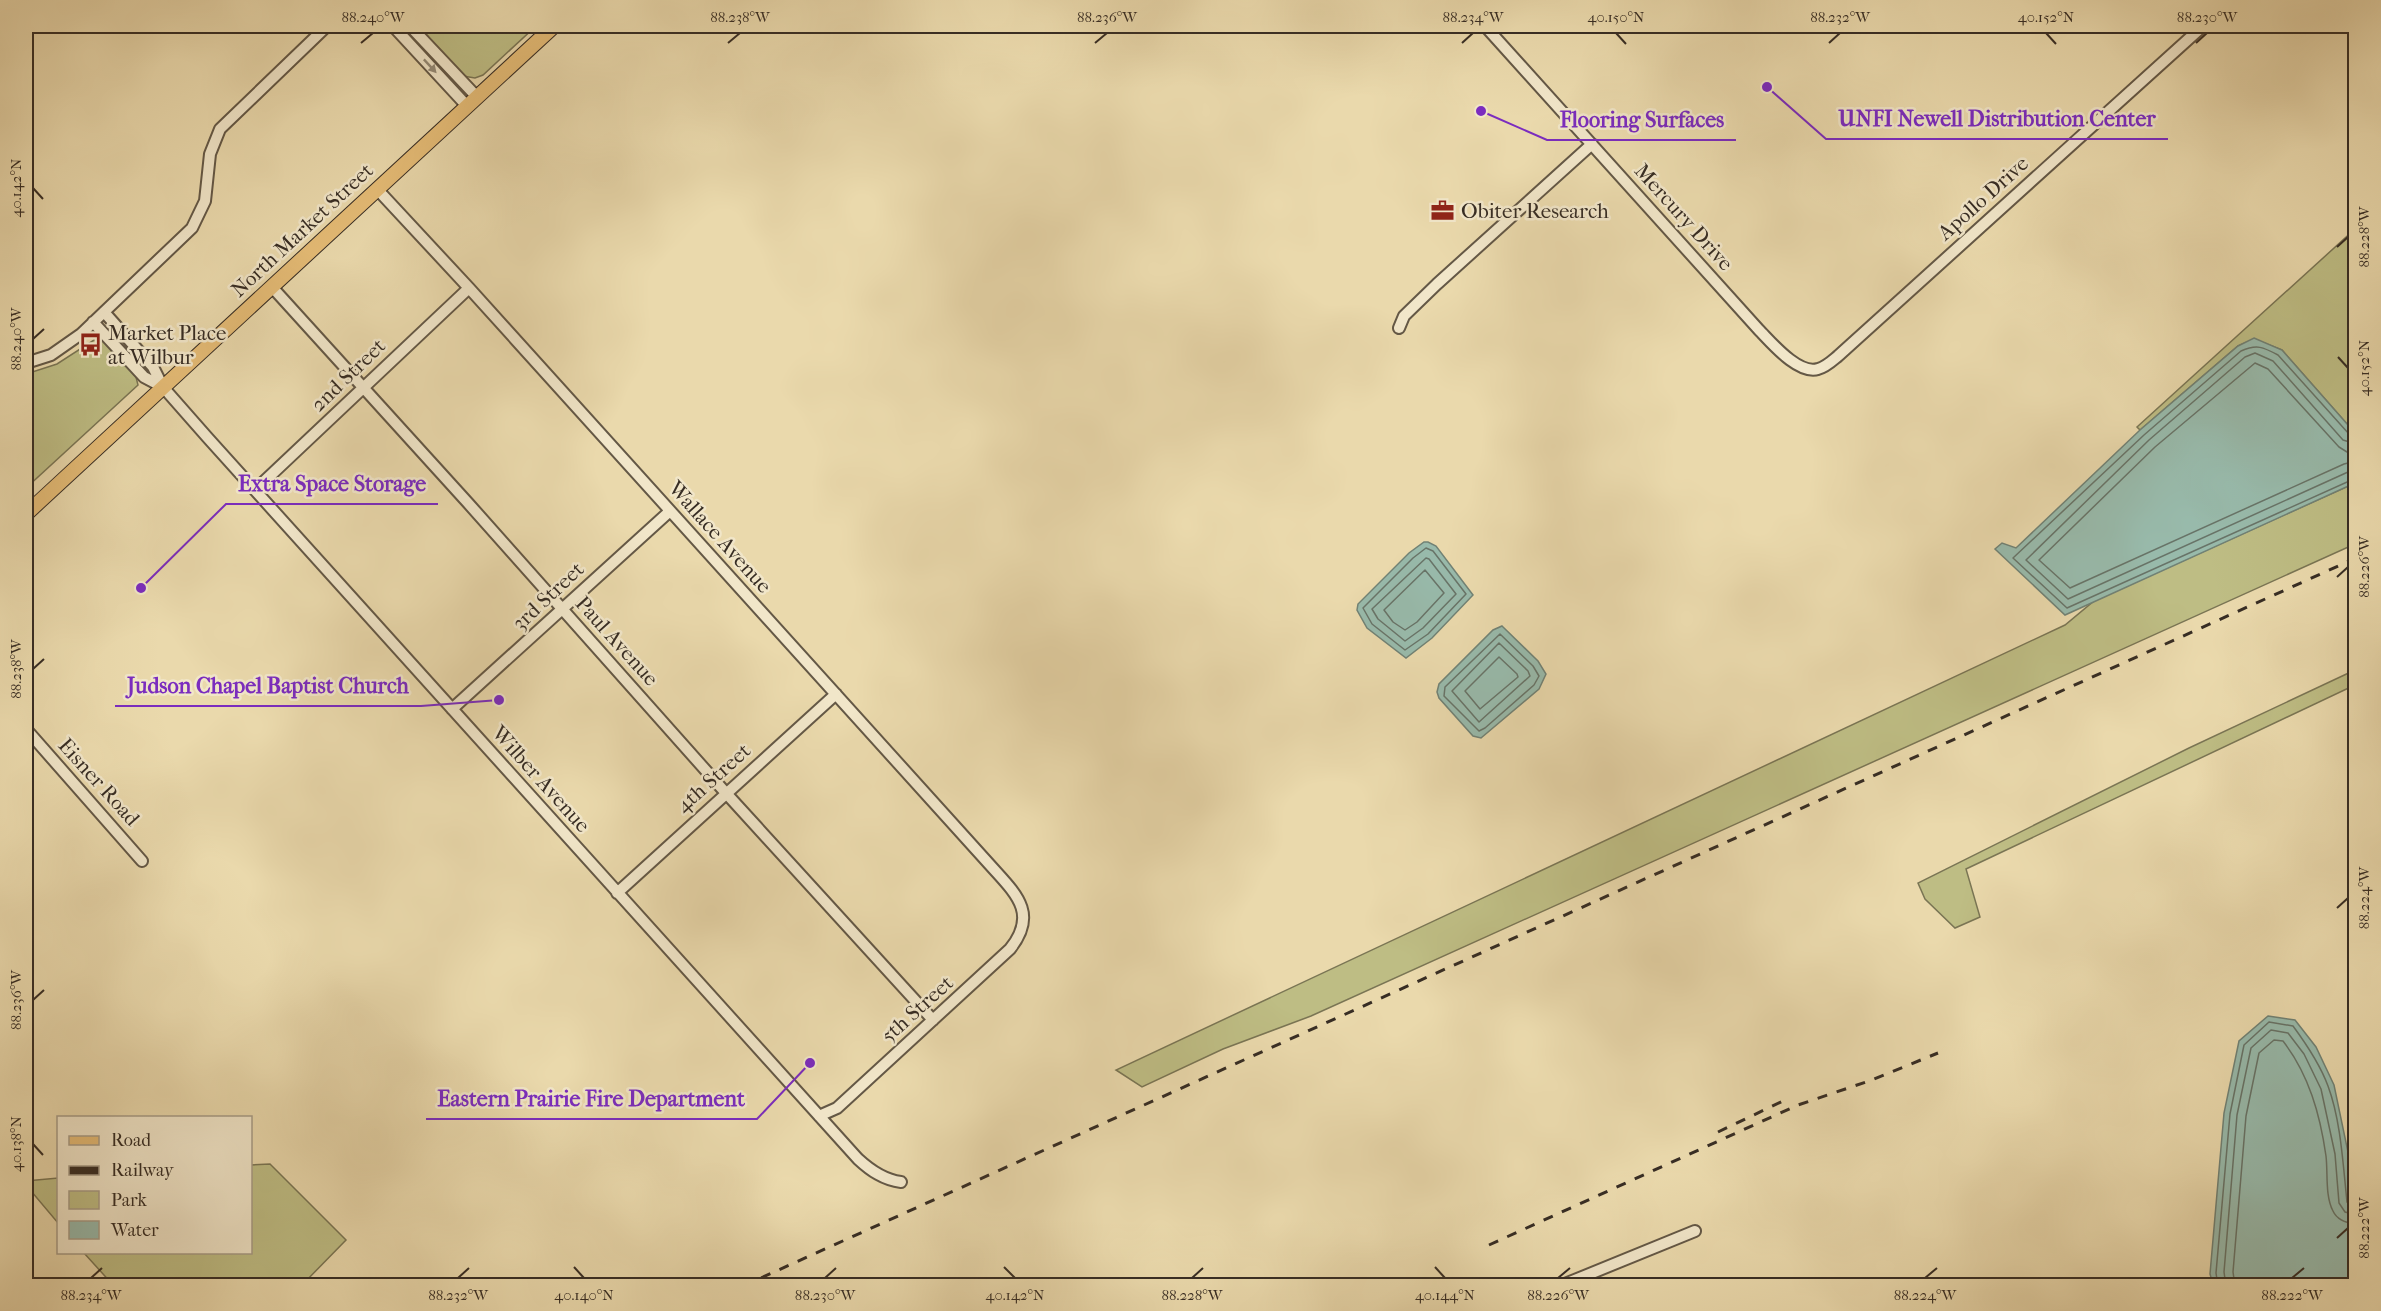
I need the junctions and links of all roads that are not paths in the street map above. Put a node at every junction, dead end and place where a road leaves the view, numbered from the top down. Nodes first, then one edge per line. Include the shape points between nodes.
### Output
1 (327, 26) edge
2 (393, 26) edge
3 (410, 26) edge
4 (554, 26) edge
5 (1485, 26) edge
6 (2203, 26) edge
7 (472, 101) junction
8 (1592, 144) junction
9 (377, 189) junction
10 (272, 287) junction
11 (469, 288) junction
12 (104, 312) junction
13 (93, 322) junction
14 (1399, 328) dead end
15 (26, 363) edge
16 (1813, 370) joint
17 (163, 387) junction
18 (363, 387) junction
19 (255, 490) junction
20 (670, 511) junction
21 (26, 513) edge
22 (561, 609) junction
23 (836, 694) junction
24 (452, 710) junction
25 (26, 729) edge
26 (725, 792) junction
27 (142, 861) dead end
28 (617, 893) junction
29 (1024, 917) joint
30 (933, 1020) junction
31 (819, 1116) junction
32 (902, 1182) dead end
33 (1695, 1231) dead end
34 (1560, 1286) edge

1 - 12 street via 220,129 210,154 205,201 192,228
2 -> 7 street
3 - 7 street
4 - 7 main road, North Market Street
5 - 8 street, Mercury Drive
6 - 16 street, Apollo Drive via 1838,356
7 - 9 main road, North Market Street
8 - 14 street via 1421,299 1404,316
8 - 16 street, Mercury Drive via 1775,346 1797,365
9 - 10 main road, North Market Street
9 - 11 street, Wallace Avenue
10 - 17 main road, North Market Street
10 - 18 street, Paul Avenue
11 - 18 street, 2nd Street
11 - 20 street, Wallace Avenue
12 - 13 street
12 - 17 street via 153,368
13 - 15 street via 51,355
13 - 17 street via 144,377
17 - 19 street, Wilber Avenue
17 - 21 main road, North Market Street
18 - 19 street, 2nd Street
18 - 22 street, Paul Avenue
19 - 24 street, Wilber Avenue
20 - 22 street, 3rd Street
20 - 23 street, Wallace Avenue
22 - 24 street, 3rd Street
22 - 26 street, Paul Avenue
23 - 26 street, 4th Street
23 - 29 street, Wallace Avenue via 1014,892
24 - 28 street, Wilber Avenue
25 - 27 street, Eisner Road
26 - 28 street, 4th Street
26 - 30 street, Paul Avenue
28 - 31 street, Wilber Avenue
29 - 30 street, 5th Street via 1022,932 1010,949
30 - 31 street, 5th Street via 837,1108
31 - 32 street, Wilber Avenue via 869,1169 890,1181
33 - 34 street

